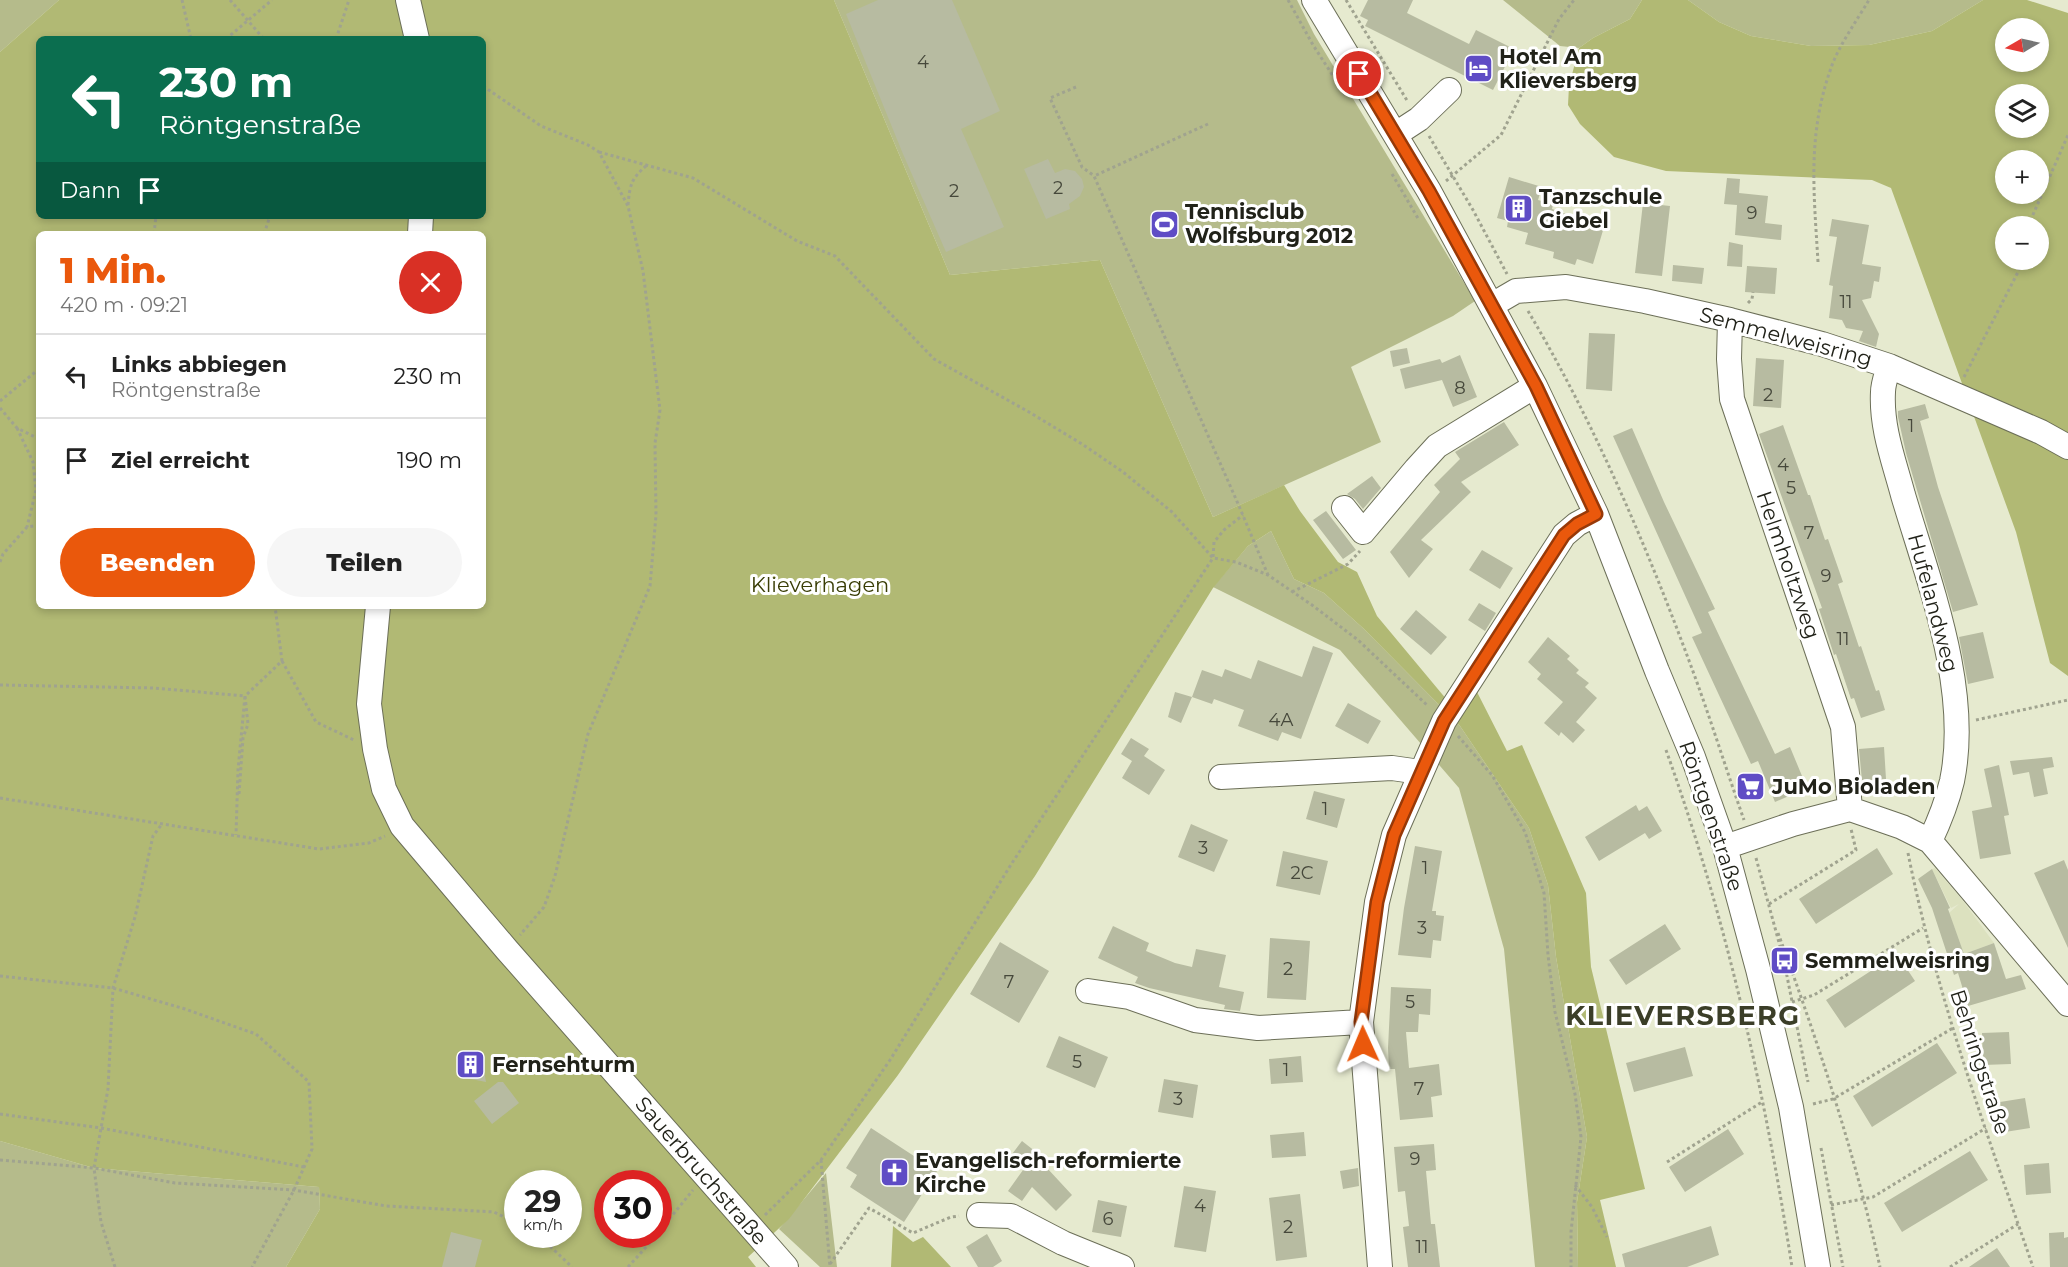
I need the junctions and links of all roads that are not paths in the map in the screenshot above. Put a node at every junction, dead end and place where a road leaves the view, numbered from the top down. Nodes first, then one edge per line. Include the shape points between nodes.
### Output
1 (408, 0) edge
2 (1314, 0) edge
3 (416, 36) edge
4 (1449, 90) dead end
5 (1396, 134) junction
6 (1492, 305) junction
7 (1730, 320) junction
8 (1889, 366) junction
9 (1536, 386) junction
10 (2068, 447) edge
11 (1344, 508) dead end
12 (1596, 514) junction
13 (378, 609) edge
14 (1420, 772) junction
15 (1221, 777) dead end
16 (1850, 810) junction
17 (1930, 841) junction
18 (1725, 847) junction
19 (1088, 990) dead end
20 (2068, 1004) edge
21 (1361, 1022) junction
22 (979, 1215) road end
23 (786, 1267) edge
24 (1122, 1267) edge
25 (1380, 1267) edge
26 (1818, 1267) edge

1 - 3 street
2 - 5 street, Röntgenstraße
4 - 5 street via 1419,119
5 - 6 street, Röntgenstraße
6 - 7 street, Semmelweisring via 1516,291 1566,287
6 - 9 street, Röntgenstraße
7 - 8 street, Semmelweisring
7 - 16 street, Helmholtzweg via 1732,399 1843,727
8 - 10 street, Semmelweisring
8 - 17 street, Hufelandweg via 1882,391 1884,427 1943,634 1957,725 1952,780
9 - 11 street via 1437,446 1363,532
9 - 12 street, Röntgenstraße
12 - 14 street via 1564,535 1444,721
12 - 18 street, Röntgenstraße
13 - 23 street, Sauerbruchstraße via 369,704 384,789 402,826
14 - 15 street via 1392,768
14 - 21 street via 1394,835 1377,902
16 - 17 street
16 - 18 street
17 - 20 street
18 - 26 street, Röntgenstraße via 1791,1107
19 - 21 street via 1130,997 1195,1020 1258,1028
21 - 25 street
22 - 24 street via 1011,1216 1063,1244

